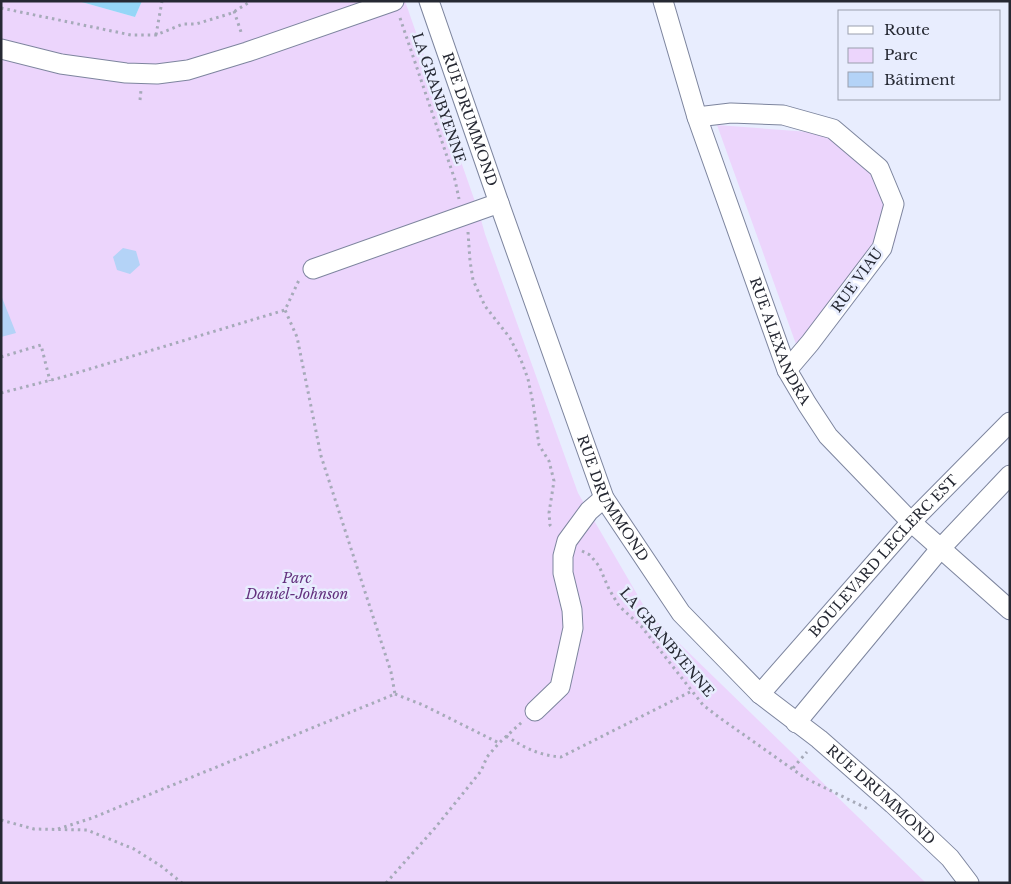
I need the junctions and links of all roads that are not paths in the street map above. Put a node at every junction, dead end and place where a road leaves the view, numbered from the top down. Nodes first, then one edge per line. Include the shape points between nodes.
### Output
1 (429, 1) edge
2 (663, 1) edge
3 (396, 5) edge
4 (1, 49) edge
5 (697, 117) junction
6 (499, 203) junction
7 (313, 269) road end
8 (787, 370) junction
9 (1010, 422) edge
10 (1010, 476) edge
11 (604, 498) junction
12 (911, 522) junction
13 (940, 549) junction
14 (1010, 610) edge
15 (760, 694) junction
16 (535, 711) dead end
17 (796, 723) junction
18 (969, 883) edge

1 - 6 street, RUE DRUMMOND
2 - 5 street, RUE ALEXANDRA
3 - 4 street via 188,70 157,74 61,64
5 - 8 street, RUE ALEXANDRA
5 - 8 street, RUE VIAU via 731,112 783,115 833,128 879,168 894,204 882,248
6 - 7 street
6 - 11 street, RUE DRUMMOND
8 - 12 street, RUE ALEXANDRA via 828,436
9 - 12 street, BOULEVARD LECLERC EST
10 - 13 street
11 - 15 street, RUE DRUMMOND via 681,613
11 - 16 street via 589,511 567,541 563,572 574,628 560,687
12 - 13 street, RUE ALEXANDRA
12 - 15 street, BOULEVARD LECLERC EST
13 - 14 street, RUE ALEXANDRA
13 - 17 street
15 - 17 street, RUE DRUMMOND
17 - 18 street, RUE DRUMMOND via 893,804 950,858

